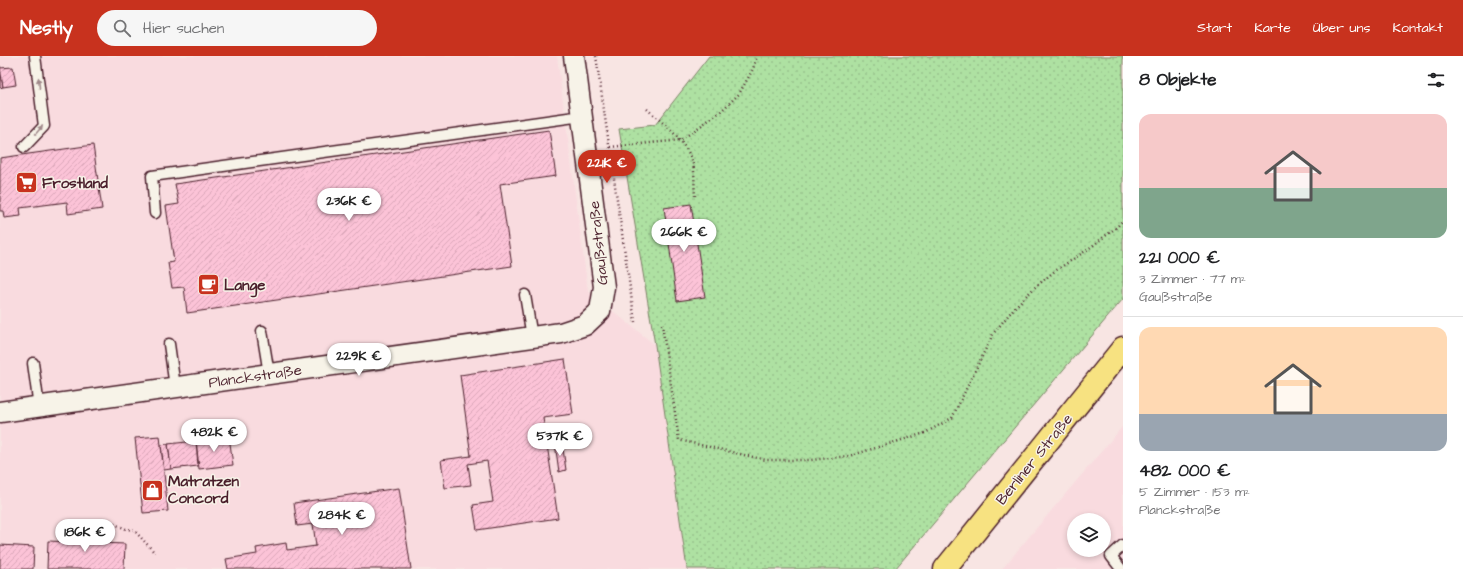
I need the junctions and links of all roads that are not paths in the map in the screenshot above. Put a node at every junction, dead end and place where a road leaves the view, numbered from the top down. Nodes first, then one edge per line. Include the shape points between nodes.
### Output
1 (35, 56) edge
2 (574, 56) edge
3 (582, 116) junction
4 (24, 147) dead end
5 (155, 213) dead end
6 (525, 295) dead end
7 (600, 312) joint
8 (262, 331) dead end
9 (532, 337) junction
10 (169, 344) dead end
11 (1123, 348) edge
12 (33, 363) dead end
13 (269, 374) junction
14 (175, 387) junction
15 (39, 406) junction
16 (0, 412) edge
17 (1123, 545) edge
18 (945, 569) edge
19 (1121, 569) edge

4 -> 1 lane via 44,126
2 - 3 street, Gaußstraße
3 - 5 lane via 152,176
3 - 7 street, Gaußstraße via 604,287
6 - 9 lane
7 - 9 street, Planckstraße via 585,325 561,333
8 - 13 lane
9 - 13 street, Planckstraße
10 - 14 lane
11 - 18 main road, Berliner Straße
12 - 15 lane
13 - 14 street, Planckstraße
14 - 15 street, Planckstraße
15 - 16 street, Planckstraße
17 - 19 lane via 1111,556

